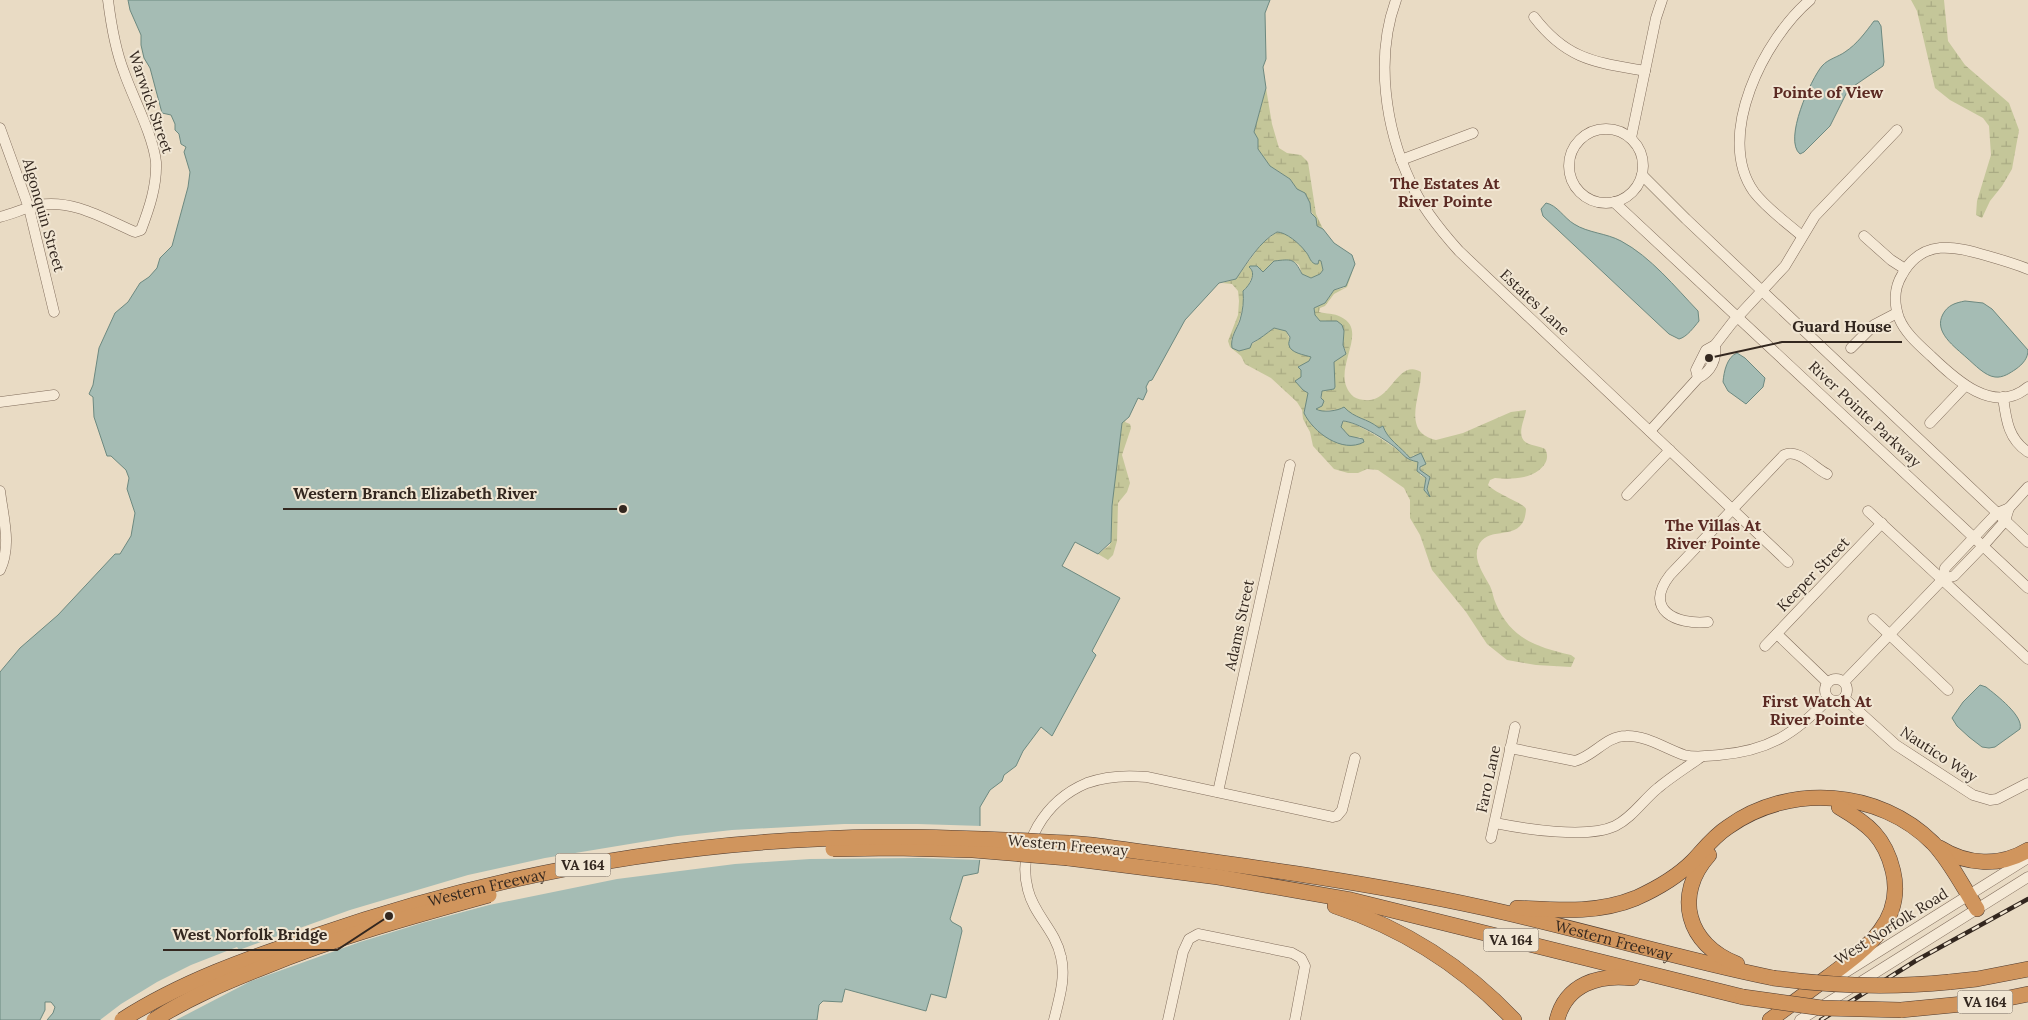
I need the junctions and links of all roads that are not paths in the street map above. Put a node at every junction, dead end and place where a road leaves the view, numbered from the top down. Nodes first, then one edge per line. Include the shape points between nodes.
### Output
1 (108, 0) edge
2 (1396, 0) edge
3 (1662, 0) edge
4 (1810, 0) edge
5 (1534, 16) dead end
6 (1645, 72) junction
7 (0, 128) edge
8 (1897, 130) dead end
9 (1472, 133) dead end
10 (1631, 138) junction
11 (1401, 160) junction
12 (1642, 176) junction
13 (1614, 202) junction
14 (29, 208) junction
15 (0, 218) edge
16 (1802, 236) junction
17 (1864, 236) dead end
18 (1905, 269) junction
19 (2028, 269) edge
20 (1762, 291) junction
21 (54, 312) dead end
22 (1898, 313) junction
23 (1738, 316) junction
24 (1850, 348) dead end
25 (1965, 386) junction
26 (2028, 387) edge
27 (54, 395) dead end
28 (2004, 397) junction
29 (0, 402) edge
30 (1930, 423) dead end
31 (1650, 431) junction
32 (1670, 450) junction
33 (2028, 452) edge
34 (1290, 465) dead end
35 (1827, 474) dead end
36 (2028, 487) edge
37 (0, 491) edge
38 (1627, 495) dead end
39 (2009, 508) junction
40 (1732, 510) junction
41 (1, 511) edge
42 (1868, 511) dead end
43 (1997, 513) junction
44 (2006, 521) junction
45 (1882, 523) junction
46 (1974, 537) junction
47 (2028, 542) edge
48 (1983, 546) junction
49 (1788, 562) dead end
50 (0, 570) edge
51 (1943, 579) junction
52 (2028, 588) edge
53 (1873, 619) dead end
54 (1708, 622) dead end
55 (1777, 634) junction
56 (1890, 635) junction
57 (1765, 646) dead end
58 (2028, 659) edge
59 (1828, 682) junction
60 (1844, 682) junction
61 (1948, 690) dead end
62 (1844, 698) junction
63 (1828, 699) junction
64 (1515, 727) dead end
65 (1510, 748) junction
66 (1701, 757) junction
67 (1355, 758) dead end
68 (2028, 783) edge
69 (1218, 792) junction
70 (1839, 807) junction
71 (1494, 823) junction
72 (1492, 838) dead end
73 (1933, 843) junction
74 (2028, 850) edge
75 (1068, 851) junction
76 (2028, 858) edge
77 (2028, 877) edge
78 (1279, 888) junction
79 (1966, 898) junction
80 (1481, 907) junction
81 (1974, 911) junction
82 (2028, 969) edge
83 (1756, 974) junction
84 (2028, 994) edge
85 (1737, 996) junction
86 (122, 1020) edge
87 (154, 1020) edge
88 (1054, 1020) edge
89 (1168, 1020) edge
90 (1295, 1020) edge
91 (1514, 1020) edge
92 (1557, 1020) edge
93 (1770, 1020) edge
94 (1800, 1020) edge

1 - 14 street, Warwick Street via 123,69 156,161 155,179 141,230 135,232 73,205 45,204
2 - 11 street, Estates Lane via 1391,12 1385,71 1387,102
3 - 6 street
4 - 16 street via 1784,27 1762,63 1747,102 1740,138 1743,166 1754,191
5 - 6 street via 1557,43 1581,57
6 - 10 street
7 - 14 street, Algonquin Street
8 - 16 street via 1815,216
9 - 11 street
10 - 12 street via 1642,155
10 - 13 street via 1615,130 1589,133 1576,145 1570,162 1572,179 1581,194 1597,202
11 - 31 street, Estates Lane via 1411,184 1445,236
12 - 13 street via 1635,190
12 - 20 street, River Pointe Parkway
13 - 23 street, River Pointe Parkway
14 - 15 street
14 - 21 street, Algonquin Street
16 - 20 street via 1784,266
17 - 18 street
18 - 19 street via 1928,250 1950,246
18 - 22 street via 1896,289
20 - 23 street
20 - 43 street, River Pointe Parkway
22 - 24 street via 1874,325
22 - 25 street via 1906,330 1919,345
23 - 31 street via 1715,345 1706,350 1696,370 1698,378
23 - 46 street, River Pointe Parkway
25 - 28 street via 1982,395
25 - 30 street
26 - 28 street
27 - 29 street
28 - 33 street via 2008,427 2016,442
31 - 32 street, Estates Lane
32 - 38 street
32 - 40 street, Estates Lane
34 - 69 street, Adams Street
35 - 40 street via 1790,452
36 - 39 street
37 - 41 street
39 - 43 street
39 - 44 street
40 - 49 street, Estates Lane
40 - 54 street via 1663,584 1660,594 1661,605 1675,619
41 - 50 street via 6,554
42 - 45 street
43 - 44 street, River Pointe Parkway
43 - 46 street
44 - 47 street, River Pointe Parkway
44 - 48 street
45 - 51 street
45 - 55 street, Keeper Street
46 - 48 street, River Pointe Parkway
46 - 51 street via 1945,568
48 - 51 street via 1954,576
48 - 52 street, River Pointe Parkway
51 - 56 street
51 - 58 street
53 - 56 street
55 - 57 street, Keeper Street
55 - 59 street
56 - 60 street
56 - 61 street
59 - 60 street via 1836,679
59 - 63 street via 1824,689
60 - 62 street via 1847,689
62 - 63 street via 1838,702
62 - 68 street, Nautico Way via 1896,745 1973,795 1997,799
63 - 66 street via 1797,729 1769,745 1742,753
64 - 65 street, Faro Lane
65 - 66 street via 1575,761 1606,742 1631,736
65 - 71 street, Faro Lane
66 - 71 street via 1658,787 1626,819 1603,830 1579,832
67 - 69 street via 1342,810 1337,816 1329,817
69 - 88 street via 1147,777 1112,777 1088,783 1064,796 1038,826 1028,844 1024,870 1034,907 1051,931 1061,956 1063,977
70 - 79 highway via 1883,822 1914,840 1934,858
70 - 83 highway via 1798,807 1750,822 1728,836 1699,867 1694,877 1688,907 1698,936 1720,957
70 - 93 highway via 1870,827 1884,846 1896,885 1892,908 1886,923 1867,946
71 - 72 street, Faro Lane
73 - 74 highway via 1958,858 1979,862 2003,860
73 - 79 highway via 1946,859
73 - 80 highway via 1889,813 1858,802 1826,797 1795,799 1742,817 1714,837 1689,864 1667,881 1634,899 1580,911
75 - 78 highway, Western Freeway / VA 164
75 - 80 highway, Western Freeway / VA 164 via 1092,845 1377,886
75 - 86 highway, Western Freeway / VA 164, bridge via 982,839 883,837 713,847 583,866 446,896 325,932 188,984
75 - 87 highway, Western Freeway / VA 164, bridge via 894,848 763,852 581,876 484,896 306,950 233,979
76 - 79 street, West Norfolk Road
77 - 81 street, West Norfolk Road
78 - 85 highway, Western Freeway / VA 164 via 1351,900
78 - 91 highway via 1351,911 1398,931 1460,971
79 - 81 highway
79 - 93 street, West Norfolk Road
80 - 83 highway, Western Freeway / VA 164
81 - 94 street, West Norfolk Road
82 - 83 highway, Western Freeway / VA 164, bridge via 1977,979 1878,986 1826,984
84 - 85 highway, Western Freeway / VA 164, bridge via 1966,1005 1901,1010 1830,1009
85 - 92 highway via 1692,992 1607,976 1588,981 1572,993 1560,1009
89 - 90 street via 1186,945 1198,934 1288,952 1301,958 1305,966

